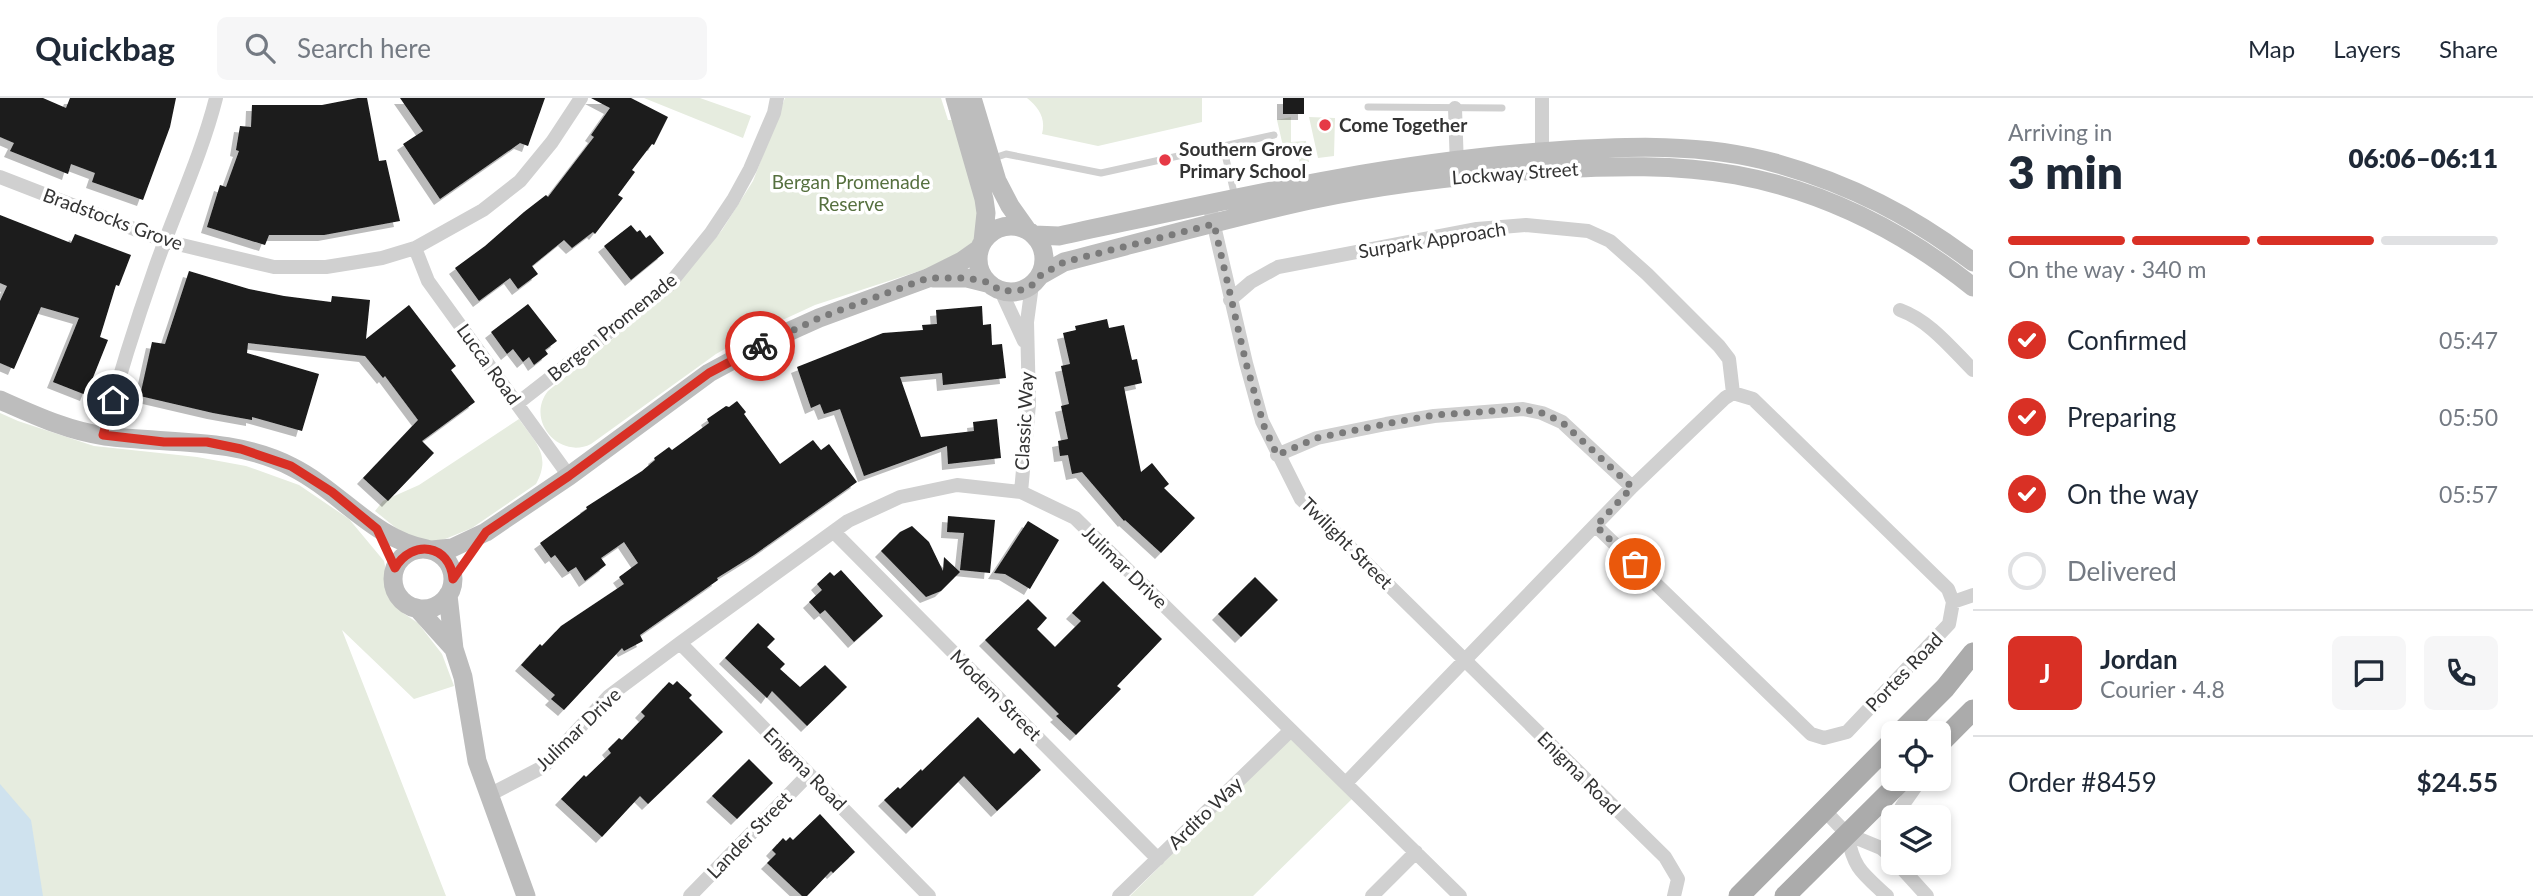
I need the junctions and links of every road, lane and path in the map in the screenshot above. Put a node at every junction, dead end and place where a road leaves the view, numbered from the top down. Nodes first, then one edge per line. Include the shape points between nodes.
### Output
1 (216, 98) edge
2 (581, 98) edge
3 (777, 98) edge
4 (955, 98) edge
5 (972, 98) edge
6 (1542, 98) edge
7 (1367, 107) dead end
8 (1455, 108) junction
9 (1502, 108) dead end
10 (1274, 135) dead end
11 (1223, 146) junction
12 (990, 159) junction
13 (1542, 161) junction
14 (1457, 167) junction
15 (0, 177) edge
16 (1235, 198) junction
17 (1209, 204) junction
18 (1214, 224) junction
19 (1030, 233) junction
20 (165, 241) junction
21 (981, 245) junction
22 (415, 248) junction
23 (1973, 262) edge
24 (928, 278) junction
25 (1036, 280) junction
26 (994, 287) junction
27 (1973, 287) edge
28 (1230, 300) junction
29 (1900, 310) dead end
30 (1027, 349) junction
31 (1973, 370) edge
32 (1733, 393) junction
33 (0, 400) edge
34 (518, 402) junction
35 (103, 435) junction
36 (1277, 455) junction
37 (569, 476) junction
38 (1632, 487) junction
39 (1021, 492) junction
40 (1596, 526) junction
41 (377, 529) junction
42 (486, 532) junction
43 (834, 532) junction
44 (429, 550) junction
45 (395, 568) junction
46 (450, 587) junction
47 (1973, 595) edge
48 (1953, 602) junction
49 (417, 608) junction
50 (680, 643) junction
51 (454, 649) junction
52 (1973, 653) edge
53 (1464, 659) junction
54 (1973, 710) edge
55 (1912, 721) edge
56 (1291, 730) junction
57 (1951, 733) edge
58 (1881, 753) edge
59 (809, 774) junction
60 (1346, 783) junction
61 (1891, 791) edge
62 (489, 795) junction
63 (1824, 810) junction
64 (1847, 834) junction
65 (1881, 848) edge
66 (1416, 852) junction
67 (1158, 859) junction
68 (1908, 875) edge
69 (526, 896) edge
70 (690, 896) edge
71 (929, 896) edge
72 (1119, 896) edge
73 (1371, 896) edge
74 (1460, 896) edge
75 (1674, 896) edge
76 (1739, 896) edge
77 (1785, 896) edge
78 (1886, 896) edge
79 (1927, 896) edge

1 - 20 street
2 - 22 street, Bradstocks Grove via 520,181 483,210
3 - 34 street, Bergen Promenade via 733,200 668,286
4 - 21 street via 984,199
5 - 12 street
6 - 13 street
7 - 8 lane
8 - 9 lane
8 - 14 street
10 - 11 lane
11 - 12 lane via 1101,173 1006,154
11 - 16 lane
12 - 19 street via 1002,190
13 - 14 street, Lockway Street
13 - 23 street, Lockway Street via 1667,147 1775,163 1896,210
13 - 27 street, Lockway Street via 1711,171 1763,181 1865,216 1941,261
14 - 16 street, Lockway Street via 1337,177
14 - 18 street, Lockway Street
15 - 20 street, Bradstocks Grove
16 - 17 street, Lockway Street
17 - 18 street, Twilight Street
17 - 19 street, Lockway Street via 1059,236
18 - 25 street, Lockway Street via 1064,262
18 - 28 street, Twilight Street
19 - 21 street via 1003,227
19 - 25 street via 1040,242 1044,258
20 - 22 street, Bradstocks Grove via 274,267 326,267
20 - 35 street
21 - 24 street via 962,261
21 - 26 street via 979,267
22 - 34 street, Lucca Road via 428,281
24 - 26 street via 967,278
24 - 37 street via 819,318 709,373
25 - 26 street via 1022,290
25 - 30 street, Classic Way
26 - 30 street, Classic Way
28 - 32 street, Surpark Approach via 1278,267 1476,229 1526,225 1588,231 1610,241 1719,346 1729,359
28 - 36 street, Twilight Street via 1262,421
29 - 31 street via 1931,328
30 - 39 street, Classic Way via 1029,404
32 - 38 street
32 - 48 street via 1753,400 1948,589
33 - 35 street via 50,422
34 - 37 street, Lucca Road
35 - 41 street via 207,442 291,466
36 - 38 street via 1317,438 1434,415 1523,409 1562,422
36 - 53 street, Twilight Street via 1301,499
37 - 42 street
38 - 40 street
39 - 43 street, Julimar Drive via 957,485 900,496
39 - 56 street, Julimar Drive via 1075,518
40 - 48 street, Portes Road via 1811,734 1824,738 1847,732 1949,624
40 - 53 street
41 - 44 street via 408,546
41 - 45 street
42 - 44 street via 452,548
42 - 46 street
43 - 50 street, Julimar Drive
43 - 67 street, Modem Street
44 - 45 street via 408,553
44 - 46 street via 445,558 452,572
45 - 49 street via 395,588 407,604
46 - 49 street via 434,606
46 - 51 street
47 - 48 street
49 - 51 street
50 - 59 street, Enigma Road
50 - 62 street, Julimar Drive via 609,696 543,767
51 - 62 street via 477,761
52 - 55 main road
53 - 60 street
53 - 75 street, Enigma Road via 1665,857 1678,879
54 - 57 main road
56 - 60 street, Julimar Drive
56 - 67 street, Ardito Way
58 - 63 main road
59 - 70 street, Lander Street
59 - 71 street, Enigma Road
60 - 66 street, Julimar Drive
61 - 64 main road
62 - 69 street
63 - 64 street
63 - 76 main road
64 - 65 street
64 - 77 main road
64 - 78 street via 1852,860
66 - 73 street
66 - 74 street, Julimar Drive
67 - 72 street, Ardito Way
68 - 79 street

